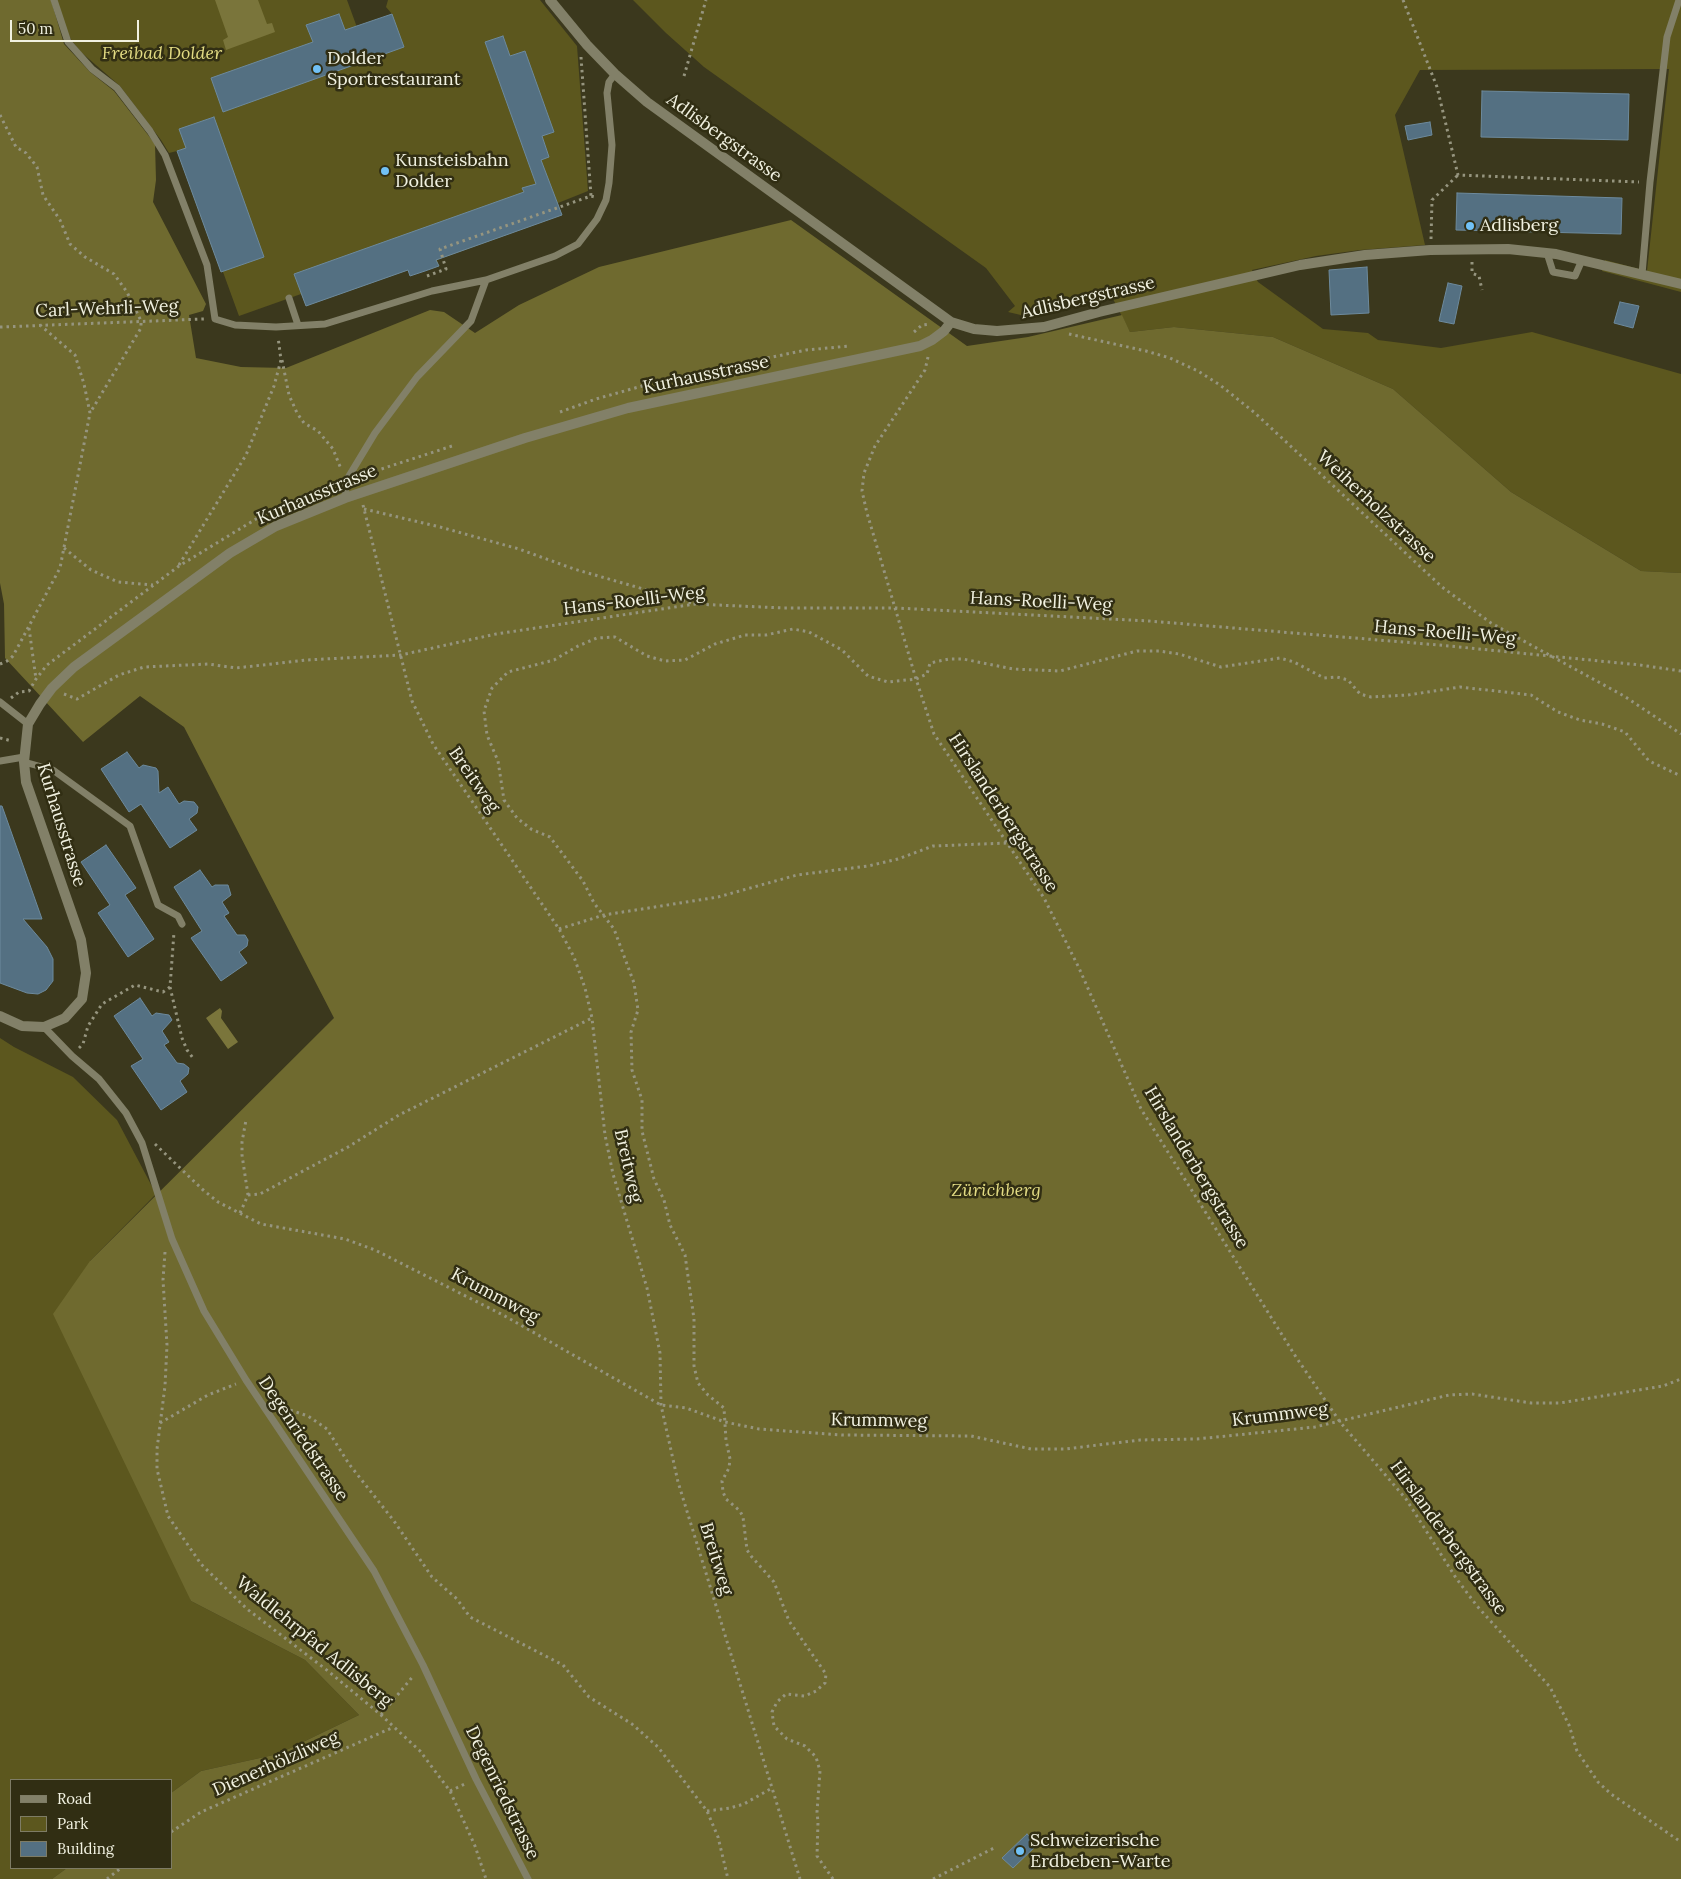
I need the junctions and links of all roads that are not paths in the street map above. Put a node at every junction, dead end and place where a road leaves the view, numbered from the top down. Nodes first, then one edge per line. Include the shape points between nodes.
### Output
1 (54, 0) edge
2 (550, 0) edge
3 (1680, 0) edge
4 (615, 74) junction
5 (1547, 253) junction
6 (1582, 260) junction
7 (1642, 274) junction
8 (486, 280) junction
9 (1681, 284) edge
10 (289, 298) dead end
11 (951, 322) junction
12 (298, 325) junction
13 (345, 498) junction
14 (0, 702) edge
15 (28, 724) junction
16 (24, 760) junction
17 (0, 762) edge
18 (182, 924) road end
19 (0, 1016) edge
20 (44, 1027) junction
21 (528, 1879) edge

1 - 12 lane via 68,42 92,68 117,88 165,155 207,265 215,319 276,327
2 - 4 street, Adlisbergstrasse
3 - 7 lane via 1667,37
4 - 8 lane via 607,92 612,145 609,183 606,200 597,219 578,244 555,256
4 - 11 street, Adlisbergstrasse via 647,102
5 - 6 street, Adlisbergstrasse
5 - 6 lane via 1553,272 1575,276
5 - 11 street, Adlisbergstrasse via 1473,249 1365,255 1300,265 1044,327 997,331
6 - 7 street, Adlisbergstrasse
7 - 9 street, Adlisbergstrasse
8 - 12 lane via 432,291 325,324
8 - 13 lane via 471,321 417,377 375,433 346,481
10 - 12 lane
11 - 13 street, Kurhausstrasse via 944,331 920,346 628,408 525,438
13 - 15 street, Kurhausstrasse via 276,526 230,553 74,668 52,688
14 - 15 lane
15 - 16 street, Kurhausstrasse
16 - 17 lane
16 - 18 lane via 52,770 130,826 158,905 178,916
16 - 20 street, Kurhausstrasse via 26,782 81,940 86,973 82,999 65,1018
19 - 20 street via 22,1026
20 - 21 lane, Degenriedstrasse via 99,1079 126,1113 142,1143 172,1239 204,1311 246,1380 374,1571

